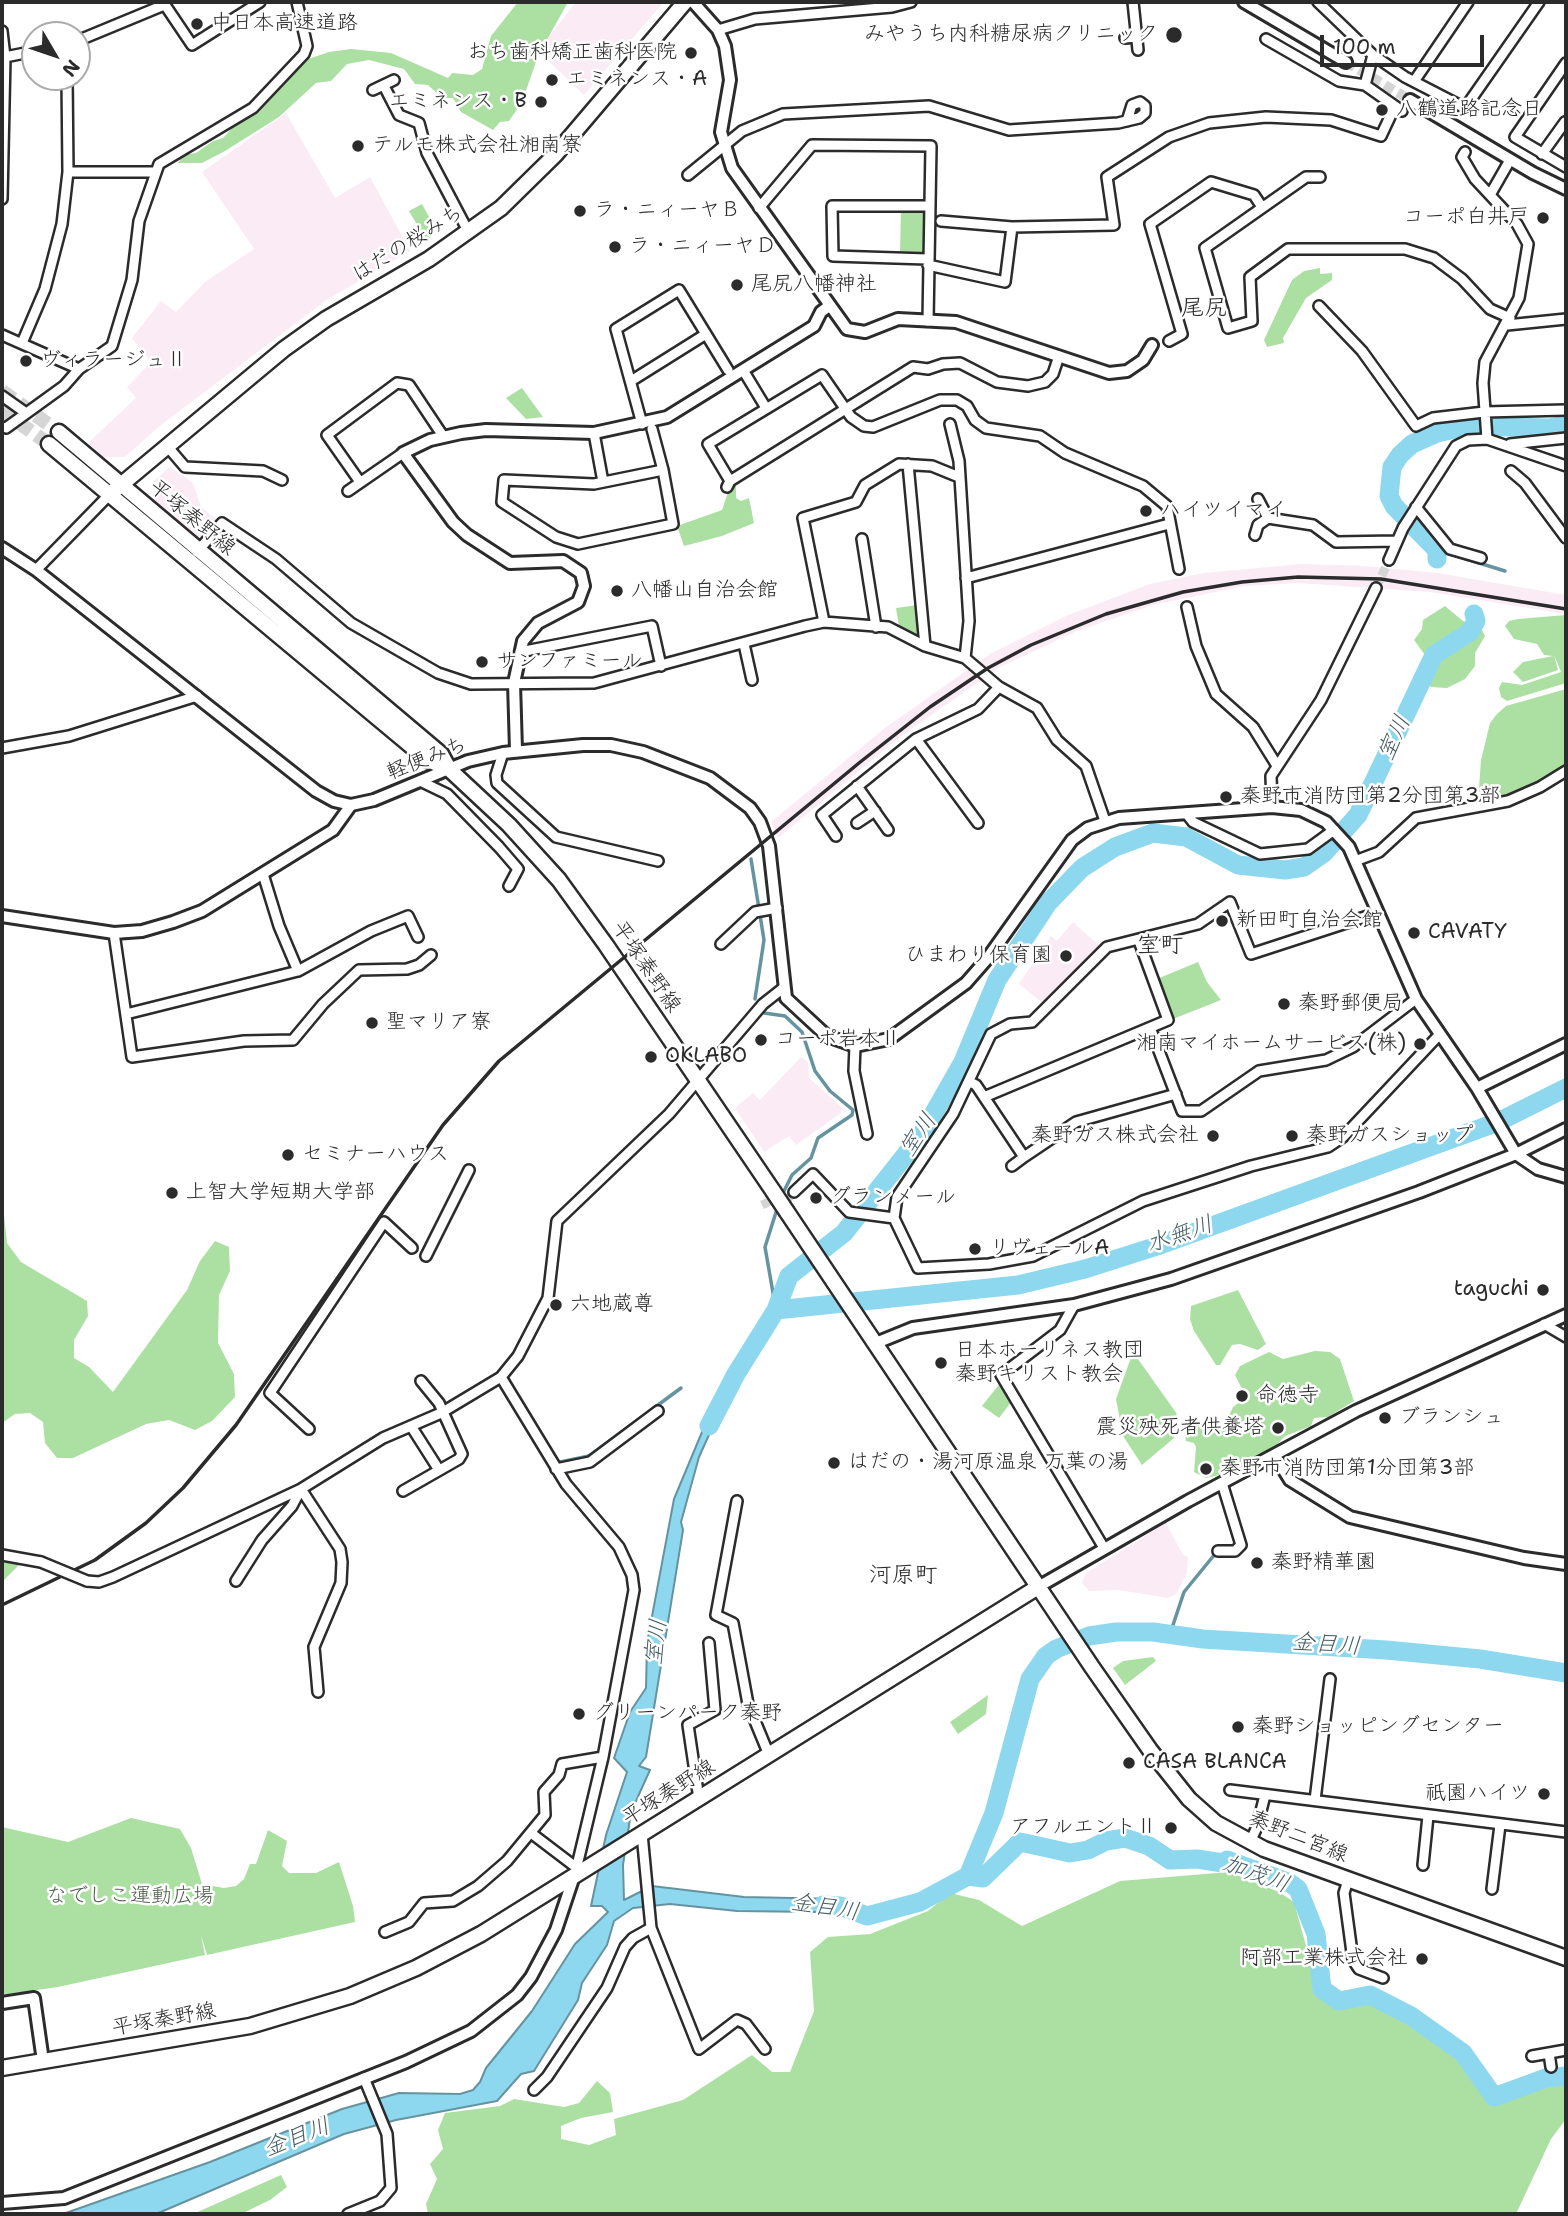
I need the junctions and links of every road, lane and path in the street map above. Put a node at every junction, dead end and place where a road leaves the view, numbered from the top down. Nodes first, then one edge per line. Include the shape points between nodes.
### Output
1 (260, 2) edge
2 (297, 2) edge
3 (685, 2) edge
4 (693, 2) edge
5 (911, 2) edge
6 (1133, 2) edge
7 (1244, 2) edge
8 (1318, 2) edge
9 (1468, 2) edge
10 (1539, 2) edge
11 (163, 3) edge
12 (718, 30) junction
13 (2, 31) edge
14 (91, 35) edge
15 (1137, 37) junction
16 (1125, 38) dead end
17 (1266, 38) dead end
18 (1138, 50) dead end
19 (21, 54) edge
20 (1373, 55) junction
21 (5, 57) junction
22 (1346, 62) tunnel mouth
23 (1566, 63) edge
24 (394, 80) dead end
25 (1415, 80) junction
26 (1365, 85) junction
27 (384, 86) junction
28 (373, 90) dead end
29 (67, 91) edge
30 (1410, 100) tunnel mouth
31 (1128, 121) dead end
32 (1565, 122) edge
33 (723, 148) junction
34 (3, 152) edge
35 (1465, 152) dead end
36 (1542, 154) junction
37 (1510, 160) junction
38 (1566, 167) edge
39 (68, 172) junction
40 (156, 172) junction
41 (688, 175) dead end
42 (1320, 177) dead end
43 (1566, 189) edge
44 (1490, 195) junction
45 (2, 200) edge
46 (928, 206) junction
47 (1262, 207) junction
48 (759, 208) junction
49 (941, 221) dead end
50 (1012, 228) junction
51 (469, 233) junction
52 (928, 262) junction
53 (829, 306) junction
54 (1320, 306) dead end
55 (1566, 319) edge
56 (928, 321) junction
57 (1509, 322) junction
58 (706, 334) junction
59 (2, 335) edge
60 (1169, 341) dead end
61 (22, 343) junction
62 (1152, 345) dead end
63 (1059, 356) junction
64 (79, 369) junction
65 (728, 370) dead end
66 (743, 370) junction
67 (631, 381) junction
68 (2, 396) edge
69 (766, 408) junction
70 (846, 410) junction
71 (1566, 410) edge
72 (26, 413) junction
73 (1485, 414) junction
74 (950, 424) dead end
75 (2, 427) edge
76 (647, 427) junction
77 (594, 433) junction
78 (443, 436) junction
79 (54, 438) tunnel mouth
80 (1566, 438) edge
81 (1487, 439) junction
82 (1508, 444) junction
83 (167, 446) junction
84 (403, 453) junction
85 (908, 464) junction
86 (1566, 466) edge
87 (663, 470) junction
88 (1511, 471) dead end
89 (959, 477) junction
90 (282, 480) dead end
91 (360, 482) junction
92 (603, 482) junction
93 (115, 489) junction
94 (348, 491) dead end
95 (1258, 499) dead end
96 (1415, 509) junction
97 (1268, 519) junction
98 (1169, 524) junction
99 (1563, 526) edge
100 (1255, 536) dead end
101 (1566, 538) edge
102 (862, 539) dead end
103 (1397, 541) junction
104 (2, 548) edge
105 (194, 555) junction
106 (1481, 558) dead end
107 (1389, 560) tunnel mouth
108 (1179, 569) dead end
109 (36, 570) junction
110 (966, 578) junction
111 (1376, 588) tunnel mouth
112 (1187, 607) dead end
113 (824, 622) junction
114 (876, 627) junction
115 (744, 644) junction
116 (925, 646) junction
117 (520, 652) junction
118 (965, 658) junction
119 (661, 666) junction
120 (752, 680) dead end
121 (513, 683) junction
122 (999, 687) junction
123 (197, 696) junction
124 (916, 739) junction
125 (2, 748) edge
126 (516, 750) junction
127 (503, 752) junction
128 (1276, 764) junction
129 (449, 769) junction
130 (1566, 771) edge
131 (420, 781) junction
132 (857, 786) junction
133 (351, 805) junction
134 (1272, 807) junction
135 (875, 811) junction
136 (1186, 813) junction
137 (1105, 821) junction
138 (857, 823) dead end
139 (978, 823) dead end
140 (888, 830) dead end
141 (1334, 831) junction
142 (836, 836) dead end
143 (658, 861) dead end
144 (1356, 861) junction
145 (263, 874) junction
146 (509, 887) dead end
147 (766, 910) junction
148 (1377, 913) junction
149 (2, 916) edge
150 (114, 933) junction
151 (418, 937) dead end
152 (1139, 941) junction
153 (721, 944) dead end
154 (431, 955) dead end
155 (298, 971) junction
156 (782, 989) junction
157 (1416, 999) junction
158 (126, 1014) junction
159 (1151, 1030) junction
160 (1439, 1035) junction
161 (1566, 1044) edge
162 (855, 1046) junction
163 (698, 1080) junction
164 (970, 1082) junction
165 (1478, 1090) junction
166 (1175, 1094) junction
167 (984, 1097) junction
168 (1566, 1129) edge
169 (867, 1134) dead end
170 (1514, 1152) junction
171 (1024, 1157) junction
172 (1012, 1166) dead end
173 (469, 1170) dead end
174 (1566, 1177) edge
175 (794, 1192) tunnel mouth
176 (894, 1218) junction
177 (412, 1248) dead end
178 (426, 1256) dead end
179 (1074, 1305) junction
180 (1566, 1315) edge
181 (1544, 1324) junction
182 (1566, 1337) edge
183 (876, 1343) junction
184 (501, 1377) junction
185 (421, 1381) dead end
186 (657, 1411) dead end
187 (441, 1413) junction
188 (411, 1426) junction
189 (309, 1429) dead end
190 (1275, 1456) junction
191 (556, 1469) junction
192 (439, 1470) junction
193 (1222, 1483) junction
194 (301, 1489) junction
195 (403, 1491) dead end
196 (737, 1501) dead end
197 (1104, 1548) junction
198 (1218, 1551) dead end
199 (2, 1555) edge
200 (1566, 1564) edge
201 (236, 1581) dead end
202 (1038, 1587) junction
203 (709, 1643) dead end
204 (1330, 1679) dead end
205 (318, 1692) dead end
206 (769, 1755) junction
207 (603, 1757) junction
208 (1230, 1790) dead end
209 (1265, 1794) junction
210 (699, 1799) junction
211 (1315, 1801) junction
212 (1428, 1816) junction
213 (1500, 1825) junction
214 (1566, 1832) edge
215 (531, 1833) junction
216 (638, 1836) junction
217 (1250, 1842) junction
218 (1423, 1865) dead end
219 (579, 1871) junction
220 (1348, 1880) junction
221 (1492, 1889) dead end
222 (651, 1925) junction
223 (385, 1932) dead end
224 (1566, 1958) edge
225 (1382, 1978) dead end
226 (2, 2003) edge
227 (765, 2049) dead end
228 (1566, 2050) edge
229 (1549, 2053) junction
230 (1532, 2056) dead end
231 (43, 2061) junction
232 (1551, 2067) dead end
233 (2, 2068) edge
234 (365, 2080) junction
235 (534, 2090) dead end
236 (2, 2203) edge
237 (348, 2214) edge

1 - 11 street via 192,46
2 - 40 street via 307,46 304,54 253,108 159,164
3 - 51 main road, はだの桜みち via 555,155
4 - 12 street
5 - 12 street via 748,20
6 - 15 street
7 - 22 street
8 - 20 street
9 - 25 street
10 - 25 street via 1465,108
11 - 14 street
12 - 33 street via 730,69 722,112
13 - 21 street
15 - 16 street
15 - 18 street
17 - 26 street via 1339,81
19 - 21 street
20 - 25 street
20 - 26 street
21 - 34 street
23 - 36 street via 1515,137
24 - 27 street
26 - 50 street via 1398,109 1381,136 1331,120 1266,117 1209,122 1169,137 1107,177 1114,225
27 - 28 street
27 - 51 street via 399,115 419,123 427,153
29 - 39 street
30 - 37 street
31 - 33 street via 1009,130 929,106 783,114 742,131
32 - 36 street
33 - 41 street
33 - 48 street
34 - 45 street
35 - 44 street via 1462,157
36 - 38 street
37 - 43 street
37 - 44 street
39 - 40 street
39 - 61 street via 51,270
40 - 64 street via 139,221 132,280 117,338
42 - 47 street via 1306,177
44 - 57 street via 1517,224 1528,244 1519,298
46 - 48 street via 931,146 812,145
46 - 52 street
46 - 52 street via 832,206 833,256
47 - 57 street via 1205,248 1228,328 1252,321 1250,277 1288,249 1405,249 1434,258
47 - 60 street via 1254,195 1211,182 1150,224 1181,334
48 - 53 street
49 - 50 street
50 - 52 street via 1005,282
51 - 83 main road, はだの桜みち via 326,319
52 - 56 street
53 - 56 street via 847,330 860,333 889,321
53 - 66 street via 814,326
54 - 73 street via 1362,351 1416,426 1433,418
55 - 57 street
56 - 63 street via 979,328
57 - 73 street via 1485,362
58 - 65 street
58 - 67 street
58 - 67 street via 679,290 616,329
59 - 61 street
61 - 64 street
62 - 63 street via 1143,360 1127,371 1109,373
63 - 70 street via 1045,382 1028,386 997,382 960,363 913,367
64 - 72 street
66 - 69 street
66 - 76 street
67 - 76 street
68 - 72 street
69 - 70 street via 822,375
69 - 70 street via 708,444 729,484
70 - 98 street via 856,423 873,427 940,400 957,400 986,428 1040,436 1065,453 1143,486 1167,506
71 - 73 street
72 - 75 street
73 - 81 street
74 - 89 street via 960,460
76 - 77 street
76 - 87 street
77 - 78 street via 485,430
77 - 92 street
78 - 84 street
78 - 91 street via 410,386 397,383 327,435
79 - 93 main road
80 - 82 street
81 - 82 street
81 - 96 street via 1456,446
82 - 86 street
83 - 90 street via 185,467 263,471
83 - 93 main road, はだの桜みち
84 - 91 street
84 - 117 street via 453,522 477,542 510,563 563,561 581,573 584,586 579,602 538,623
85 - 89 street via 932,466
85 - 113 street via 898,464 865,485 856,502 803,519
85 - 116 street
87 - 92 street
87 - 92 street via 673,524 598,542 578,544 556,537 502,502 504,480
88 - 99 street
89 - 110 street
91 - 94 street
93 - 105 main road, 平塚秦野線
93 - 109 street
95 - 97 street
96 - 103 street
96 - 106 street via 1450,549
97 - 100 street via 1258,525
97 - 103 street via 1313,525 1336,542
98 - 108 street
98 - 110 street
99 - 101 street
102 - 114 street
103 - 107 street
104 - 109 street
105 - 121 street via 222,523 276,559 351,623 438,673 471,684
105 - 129 main road, 平塚秦野線 via 440,754
109 - 123 street
110 - 118 street via 969,621
111 - 128 street via 1321,700
112 - 128 street via 1196,646 1216,694 1253,727
113 - 114 street
113 - 115 street
114 - 116 street via 888,627
115 - 119 street
115 - 120 street
116 - 118 street
117 - 119 street via 652,626
117 - 121 street
118 - 122 street
119 - 121 street via 594,683
121 - 126 street
122 - 124 street via 978,709
122 - 137 street via 1037,708 1057,740 1086,766
123 - 125 street via 69,736
123 - 133 street via 316,791
124 - 132 street
124 - 139 street
126 - 127 street, 軽便みち
126 - 147 street, 軽便みち via 611,745 677,763 710,778 750,808 760,822 769,846
127 - 129 street, 軽便みち
127 - 143 street via 497,783 556,837
128 - 134 street via 1270,783
129 - 131 street, 軽便みち
129 - 163 main road, 平塚秦野線 via 559,880
130 - 144 street via 1508,801 1416,818 1379,852
131 - 133 street, 軽便みち
131 - 146 street via 447,794 518,869
132 - 135 street
132 - 142 street via 822,815
133 - 145 street via 333,830
134 - 136 street
134 - 141 street via 1301,810
135 - 138 street
135 - 140 street
136 - 137 street
136 - 141 street via 1192,822 1260,854 1308,849
137 - 162 street via 1072,840 966,983 889,1038
141 - 144 street
144 - 148 street
145 - 150 street via 202,911 142,931
145 - 155 street
147 - 153 street
147 - 156 street, 軽便みち
148 - 152 street via 1251,954 1230,902 1198,924
148 - 157 street
149 - 150 street
150 - 158 street
151 - 155 street via 408,916
152 - 159 street via 1168,1020
152 - 164 street via 1107,947 1032,1022 1010,1024 991,1034
154 - 158 street via 407,969 359,970 293,1041 244,1041 132,1057
155 - 158 street
156 - 162 street via 791,1005 827,1036
156 - 163 street via 763,1004
157 - 160 street
157 - 166 street via 1353,1047 1326,1060 1259,1071 1201,1111 1182,1111
159 - 166 street
159 - 167 street
160 - 165 street
160 - 176 street via 1343,1137 1328,1147 1143,1201 1033,1256 918,1268
161 - 165 street
162 - 169 street via 854,1071
163 - 183 main road, 平塚秦野線, bridge
163 - 184 street via 557,1222 548,1298 518,1356
164 - 167 street
164 - 176 street via 903,1184
165 - 170 street
166 - 171 street via 1076,1122
167 - 171 street
168 - 170 street
170 - 174 street via 1538,1170
170 - 179 street via 1419,1192 1171,1279
171 - 172 street
173 - 178 street
175 - 176 street via 813,1174 849,1212
177 - 189 street via 384,1222 270,1393
179 - 183 street via 913,1328
179 - 197 street via 1060,1330 1001,1375
180 - 181 street
181 - 182 street
181 - 190 street via 1424,1377
183 - 202 main road
184 - 187 street
184 - 191 street
185 - 187 street via 439,1403
186 - 191 street via 590,1462
187 - 188 street
187 - 192 street via 462,1454
188 - 192 street
188 - 194 street via 383,1438
190 - 193 street
190 - 200 street via 1290,1480 1350,1517
191 - 207 street via 619,1548 632,1575 634,1590
192 - 195 street
193 - 197 street
193 - 198 street via 1241,1545 1235,1551
194 - 199 street, bridge via 99,1582 41,1562
194 - 201 street
194 - 205 street via 340,1549 342,1562 341,1583 314,1647
196 - 206 street via 716,1615 733,1623 748,1704
197 - 202 street
202 - 206 main road, 平塚秦野線
202 - 217 main road, 秦野二宮線 via 1189,1800 1216,1823
203 - 210 street via 715,1710 688,1725
204 - 211 street
206 - 210 main road, 平塚秦野線
207 - 215 street via 562,1764 544,1792 545,1815
207 - 219 street
208 - 209 street
209 - 211 street
209 - 217 street
210 - 216 main road, 平塚秦野線
211 - 212 street
212 - 213 street
212 - 218 street
213 - 214 street
213 - 221 street
215 - 219 street
215 - 223 street via 478,1886 453,1901 424,1903 409,1922
216 - 219 main road, 平塚秦野線
216 - 222 street
217 - 220 main road, 秦野二宮線
219 - 231 main road, 平塚秦野線 via 481,1934 350,1996 250,2026
219 - 234 street via 545,1952 517,1995 471,2031
220 - 224 main road, 秦野二宮線
220 - 225 street via 1344,1893 1353,1960 1359,1969
222 - 227 street via 699,2049 737,2020 746,2024
222 - 235 street via 625,1947 607,1988
226 - 231 street via 34,1998
228 - 229 street
229 - 230 street
229 - 232 street
231 - 233 main road, 平塚秦野線
234 - 236 street via 64,2198
234 - 237 street via 387,2134 392,2180 390,2192 365,2210

